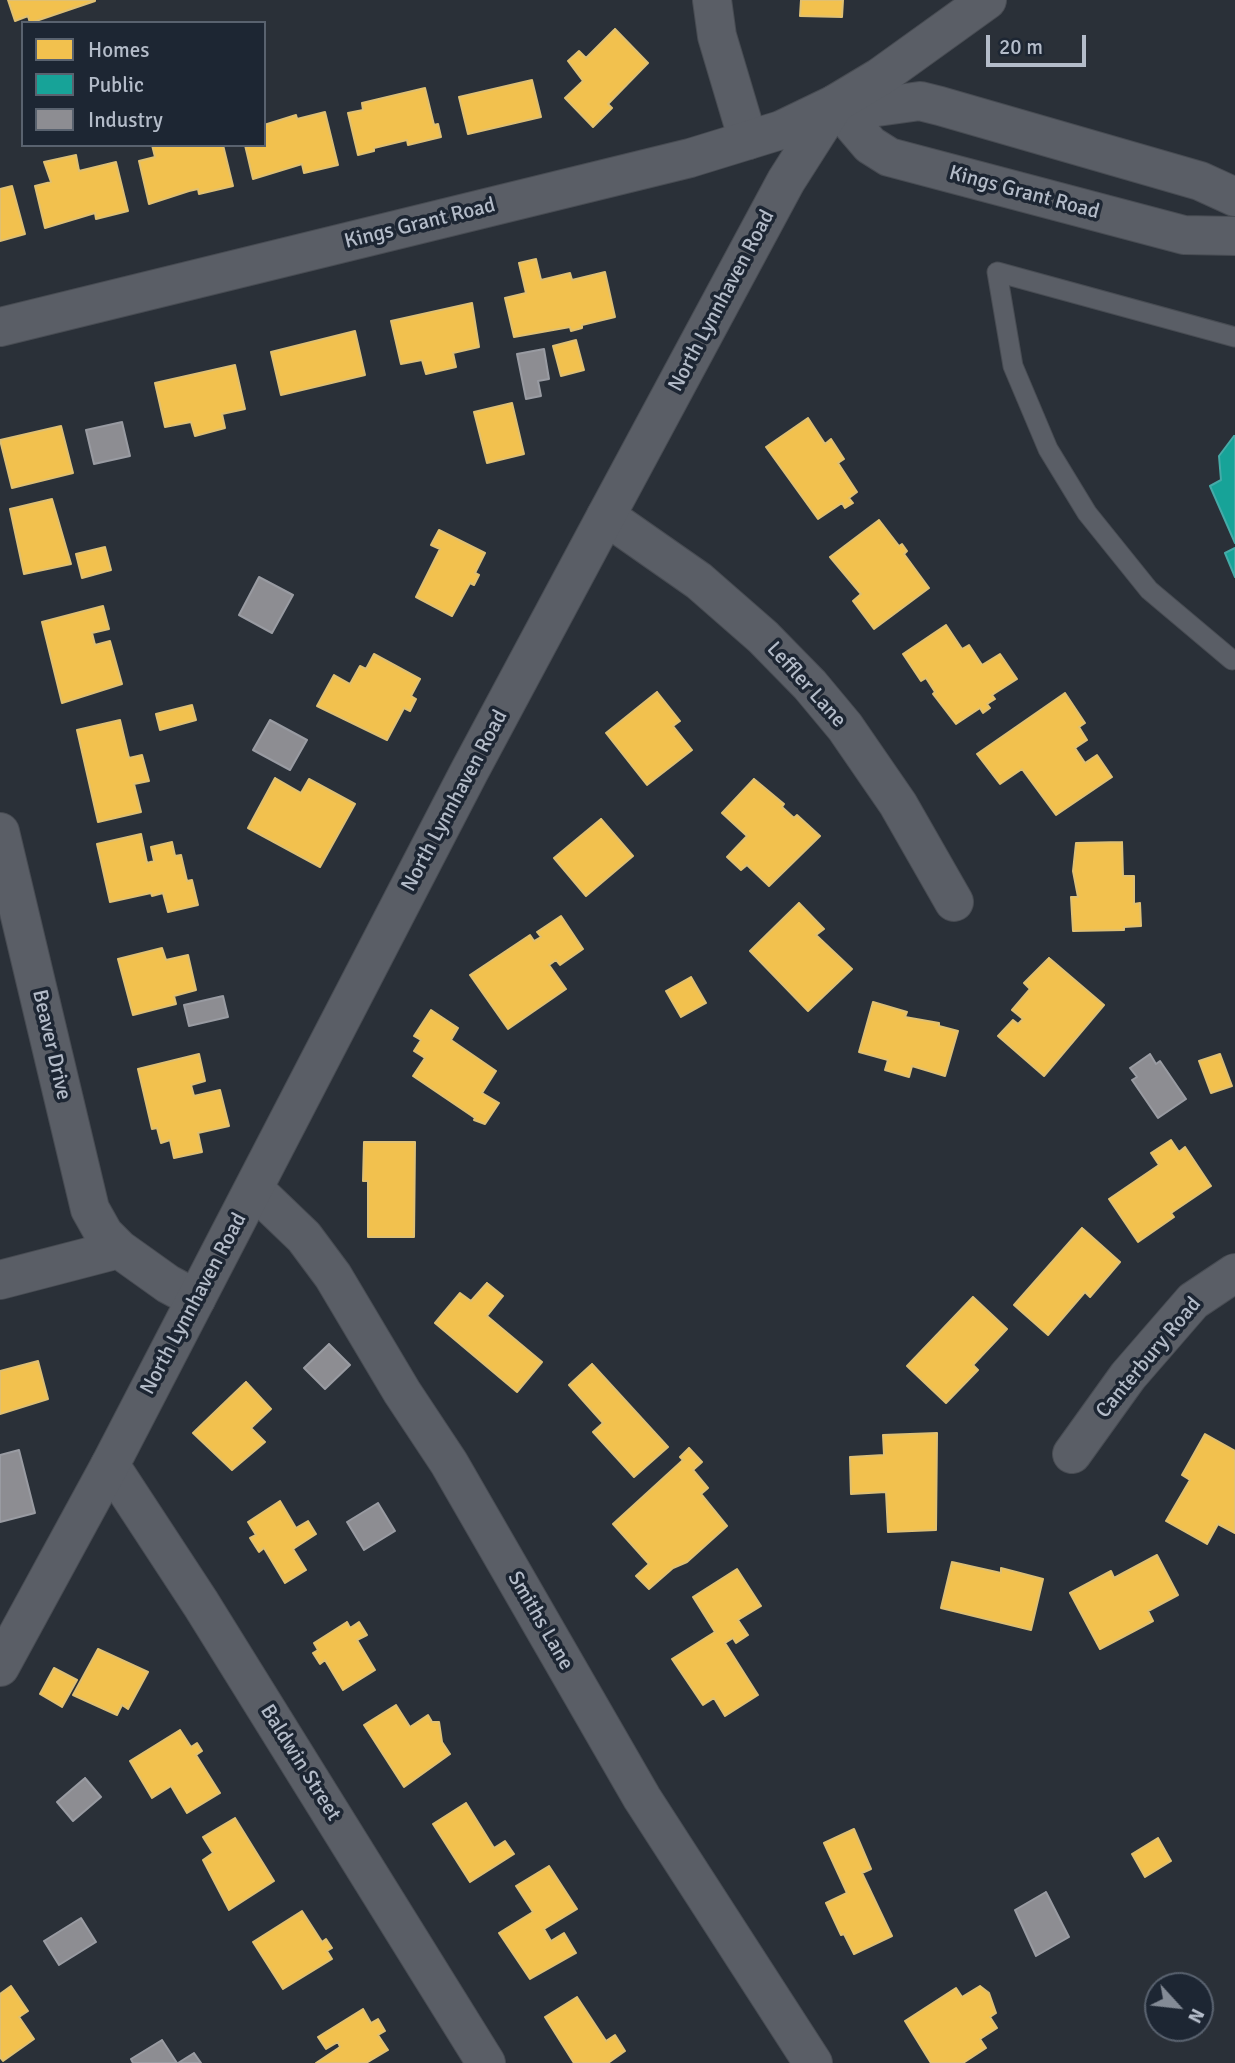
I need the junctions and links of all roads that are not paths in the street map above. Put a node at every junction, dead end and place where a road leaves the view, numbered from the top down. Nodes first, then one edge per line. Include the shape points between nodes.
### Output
1 (712, 0) edge
2 (987, 0) edge
3 (835, 104) junction
4 (748, 140) junction
5 (1235, 197) edge
6 (1235, 236) edge
7 (0, 327) edge
8 (1235, 337) edge
9 (606, 516) junction
10 (1232, 660) dead end
11 (0, 832) edge
12 (954, 902) dead end
13 (254, 1189) junction
14 (119, 1249) junction
15 (1235, 1273) edge
16 (0, 1280) edge
17 (196, 1299) junction
18 (1072, 1454) dead end
19 (110, 1465) junction
20 (4, 1651) edge
21 (485, 2063) edge
22 (813, 2063) edge

1 - 4 street via 717,36
2 - 3 street, North Lynnhaven Road
3 - 4 street, Kings Grant Road
3 - 5 street, Kings Grant Road via 877,107 920,101 1200,181
3 - 6 street, Kings Grant Road via 870,145 889,157 1184,235
3 - 9 street, North Lynnhaven Road via 786,181
4 - 7 street, Kings Grant Road
8 - 10 lane via 997,272 1013,366 1048,449 1087,513 1149,590
9 - 12 street, Leffler Lane via 699,581 810,685 898,804
9 - 13 street, North Lynnhaven Road
11 - 14 street, Beaver Drive via 90,1209
13 - 17 street, North Lynnhaven Road
13 - 22 street, Smiths Lane via 304,1237 333,1276 450,1463 642,1798
14 - 16 street
14 - 17 street, Beaver Drive
15 - 18 street, Canterbury Road via 1192,1301 1128,1376
17 - 19 street, North Lynnhaven Road
19 - 20 street, North Lynnhaven Road
19 - 21 street, Baldwin Street

